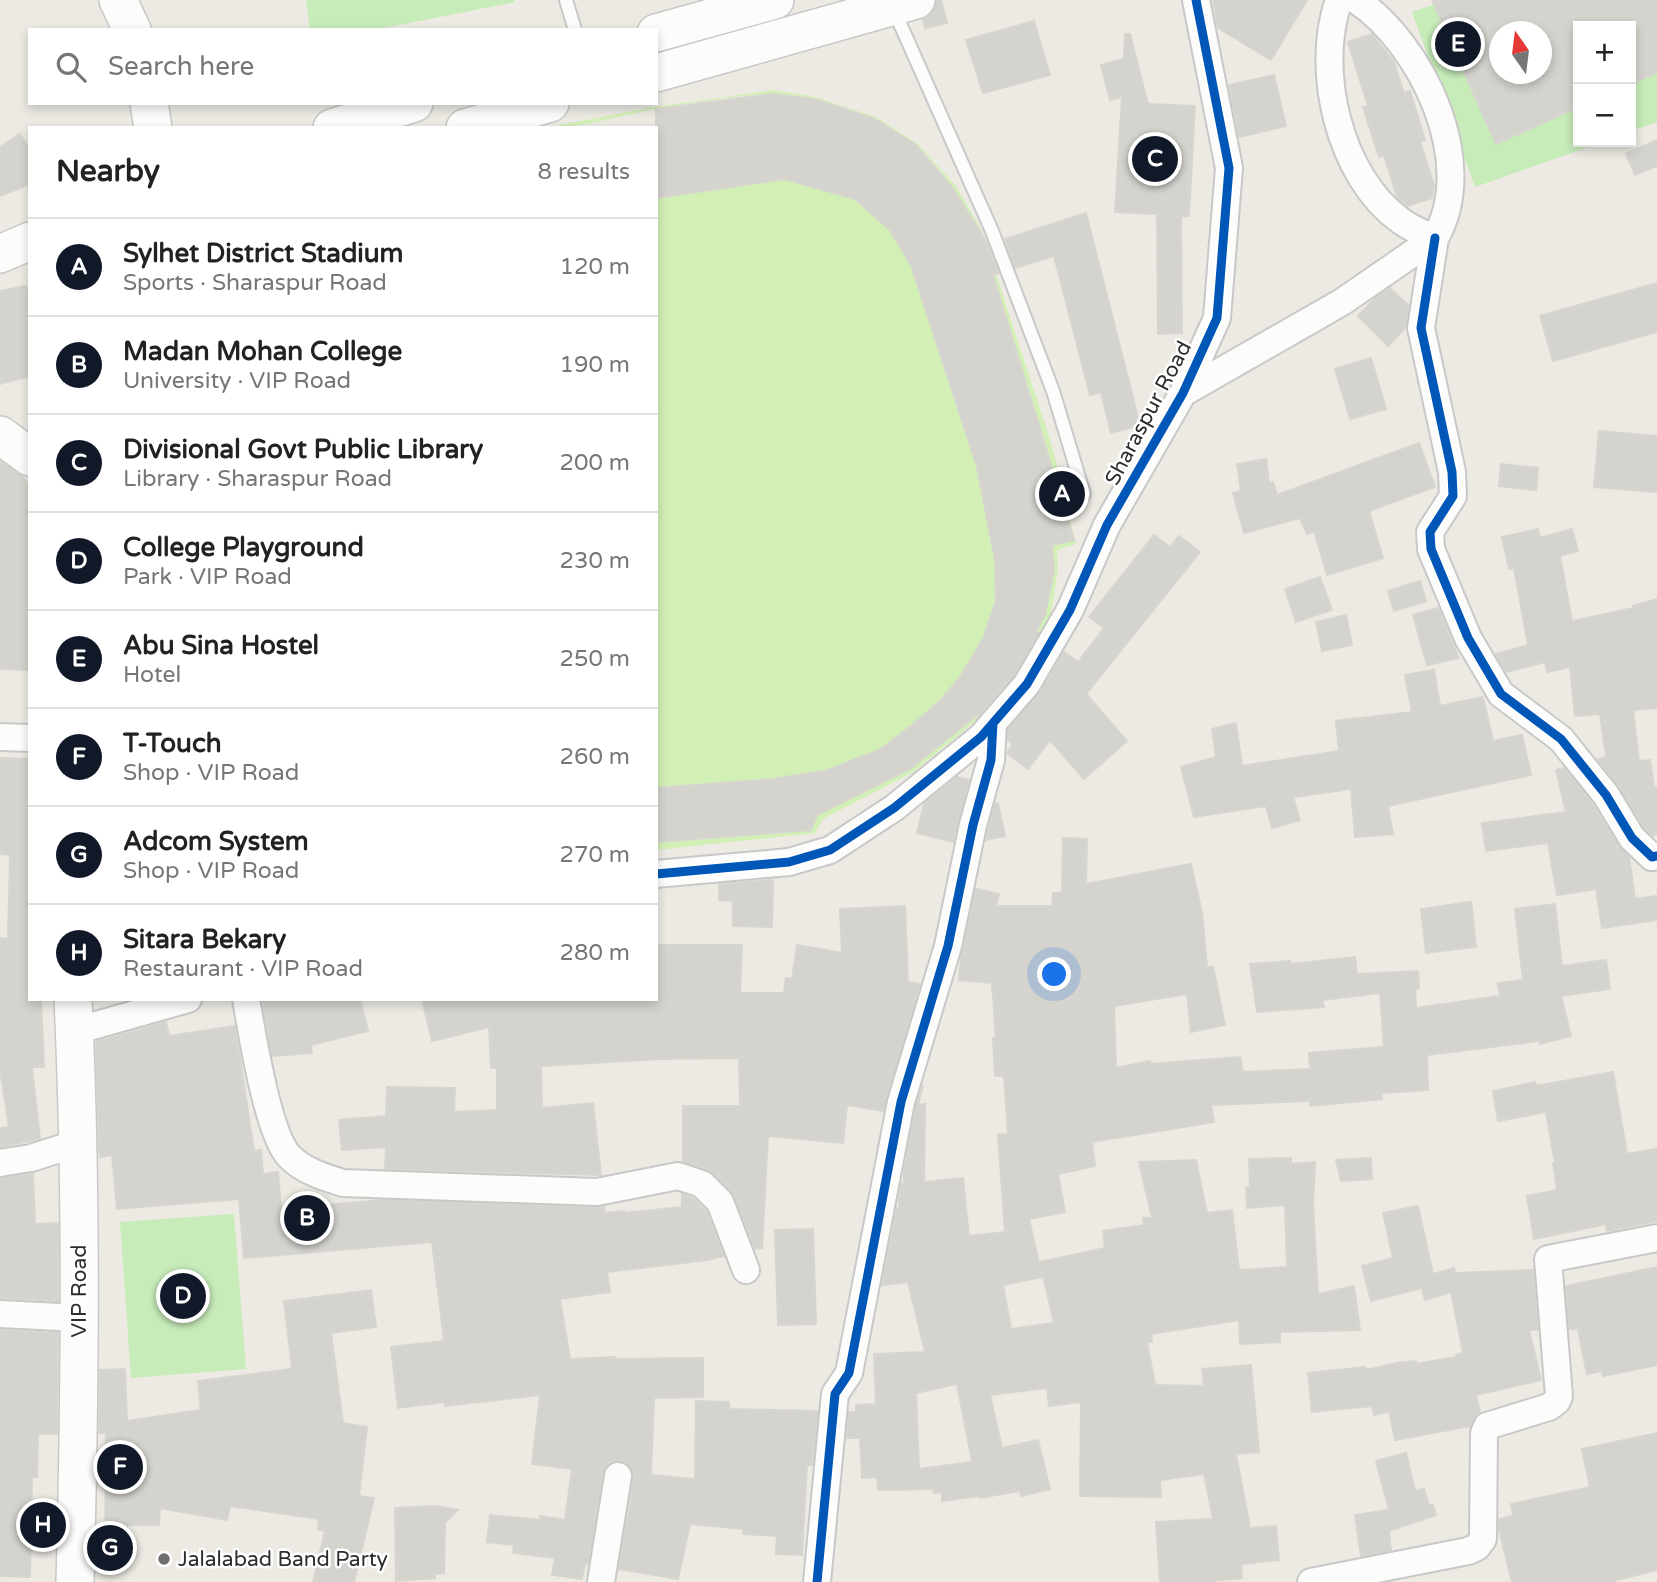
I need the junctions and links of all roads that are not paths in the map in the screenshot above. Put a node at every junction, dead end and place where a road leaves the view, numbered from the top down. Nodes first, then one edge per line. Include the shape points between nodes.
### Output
1 (118, 0) edge
2 (144, 0) edge
3 (566, 0) edge
4 (775, 0) edge
5 (1196, 0) edge
6 (1339, 0) edge
7 (1356, 0) edge
8 (904, 3) edge
9 (131, 28) edge
10 (141, 28) edge
11 (574, 28) edge
12 (658, 32) edge
13 (658, 72) edge
14 (149, 105) edge
15 (408, 105) edge
16 (543, 105) edge
17 (153, 126) edge
18 (339, 126) edge
19 (471, 126) edge
20 (1435, 238) junction
21 (28, 242) edge
22 (0, 254) edge
23 (1183, 393) junction
24 (0, 435) edge
25 (28, 456) edge
26 (1084, 494) dead end
27 (993, 723) junction
28 (0, 737) edge
29 (28, 738) edge
30 (1657, 856) edge
31 (658, 874) edge
32 (174, 1001) edge
33 (246, 1001) edge
34 (74, 1015) edge
35 (78, 1143) junction
36 (0, 1163) edge
37 (1657, 1238) edge
38 (746, 1270) dead end
39 (0, 1314) edge
40 (79, 1318) junction
41 (618, 1476) dead end
42 (75, 1582) edge
43 (601, 1582) edge
44 (817, 1582) edge
45 (1311, 1582) edge

1 - 9 main road
2 - 10 main road
3 - 11 lane
4 - 12 main road
5 - 23 street, Sharaspur Road via 1229,167 1217,318
6 - 20 street via 1328,61 1333,104 1344,138 1378,200 1401,222
7 - 20 street via 1390,29 1436,101 1446,137 1449,184
8 - 13 main road
8 - 26 lane via 1053,391
14 - 17 main road
15 - 18 main road
16 - 19 main road
20 - 23 street via 1342,302
20 - 30 street via 1421,328 1452,472 1453,496 1430,532 1431,549 1468,638 1501,694 1560,739 1606,795 1632,838 1651,857
21 - 22 main road
23 - 27 street, Sharaspur Road via 1107,525 1070,610 1027,684
24 - 25 main road
27 - 31 street, Sharaspur Road via 894,808 830,850 789,862
27 - 44 street via 990,760 948,946 901,1102 849,1373 835,1394
28 - 29 street
32 - 34 street
33 - 38 street via 278,1140 290,1157 315,1174 343,1183 597,1192 678,1176 702,1184 720,1202
34 - 35 main road, VIP Road
35 - 36 street
35 - 40 main road, VIP Road
37 - 45 street via 1548,1259 1558,1401 1487,1426 1483,1539 1477,1547
39 - 40 street
40 - 42 main road, VIP Road
41 - 43 street

